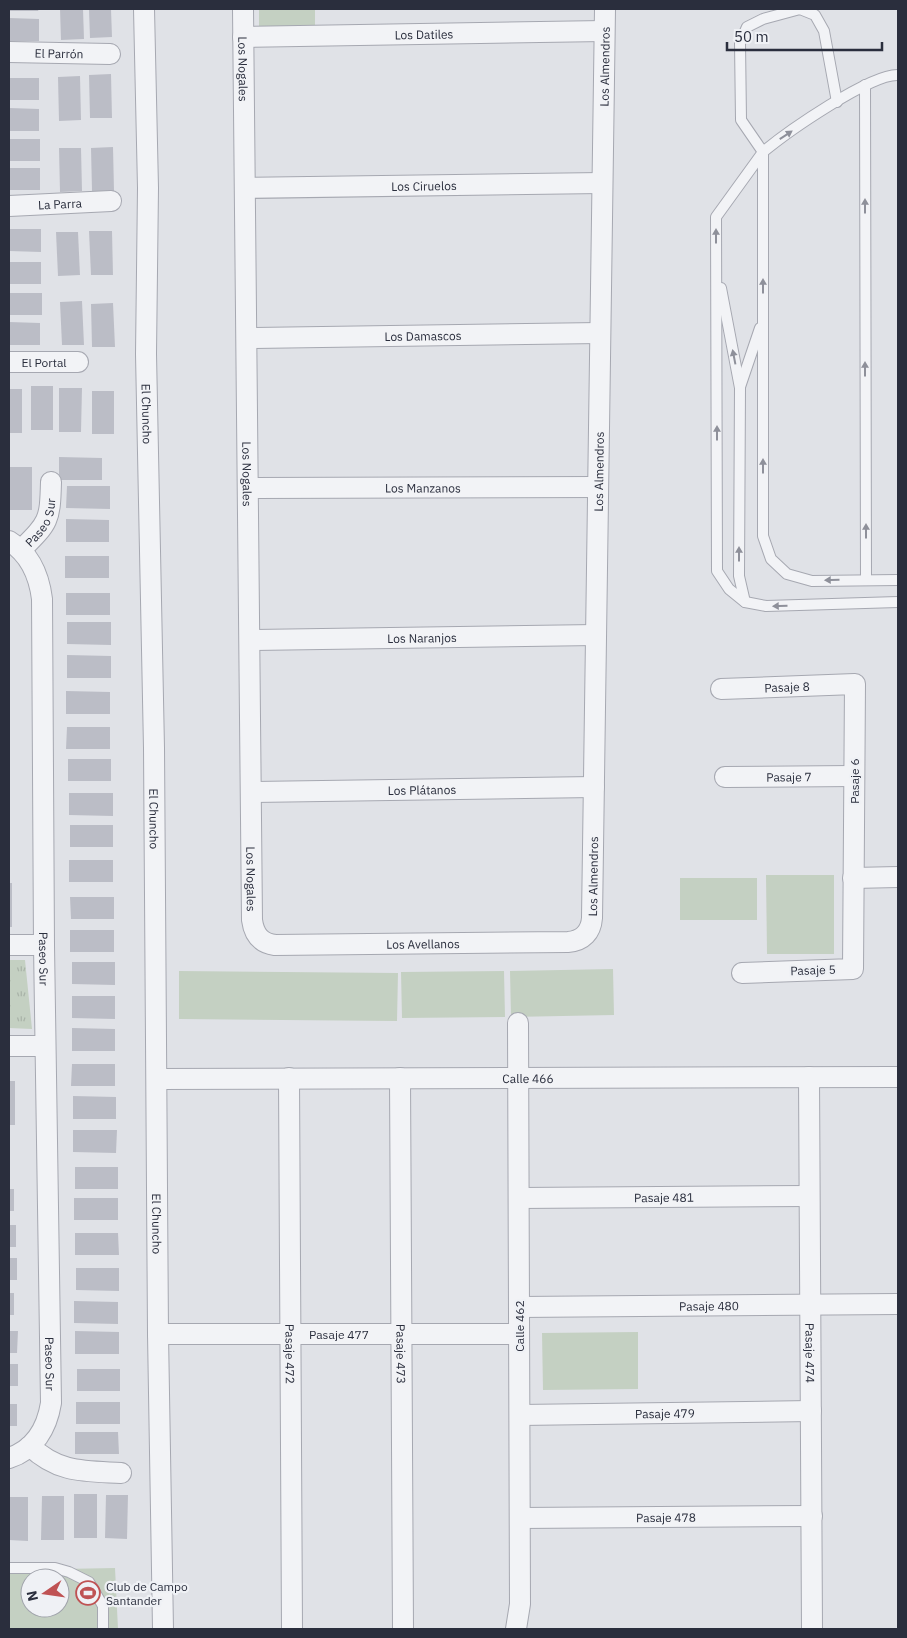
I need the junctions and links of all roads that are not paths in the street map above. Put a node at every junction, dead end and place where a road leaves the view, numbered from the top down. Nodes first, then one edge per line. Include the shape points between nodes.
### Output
1 (144, 9) edge
2 (243, 9) edge
3 (605, 9) edge
4 (604, 32) junction
5 (243, 36) junction
6 (9, 52) edge
7 (110, 54) dead end
8 (898, 74) edge
9 (865, 85) junction
10 (837, 102) junction
11 (763, 152) junction
12 (602, 183) junction
13 (245, 188) junction
14 (111, 201) dead end
15 (9, 206) edge
16 (716, 264) junction
17 (763, 318) junction
18 (600, 333) junction
19 (247, 338) junction
20 (9, 362) edge
21 (78, 362) dead end
22 (740, 388) junction
23 (51, 482) dead end
24 (598, 487) junction
25 (248, 488) junction
26 (15, 546) edge
27 (866, 580) junction
28 (898, 580) edge
29 (745, 602) junction
30 (898, 602) edge
31 (596, 635) junction
32 (250, 640) junction
33 (854, 684) joint
34 (721, 689) dead end
35 (854, 776) junction
36 (724, 777) dead end
37 (594, 787) junction
38 (251, 792) junction
39 (898, 877) edge
40 (853, 878) junction
41 (586, 934) joint
42 (258, 938) joint
43 (44, 945) junction
44 (9, 946) edge
45 (742, 973) dead end
46 (518, 1023) dead end
47 (9, 1046) edge
48 (45, 1046) junction
49 (808, 1077) junction
50 (898, 1077) edge
51 (289, 1078) junction
52 (400, 1078) junction
53 (518, 1078) junction
54 (157, 1079) junction
55 (809, 1196) junction
56 (519, 1198) junction
57 (898, 1304) edge
58 (810, 1305) junction
59 (519, 1307) junction
60 (158, 1334) junction
61 (290, 1334) junction
62 (401, 1334) junction
63 (519, 1334) junction
64 (811, 1411) junction
65 (520, 1415) junction
66 (30, 1446) junction
67 (9, 1458) edge
68 (121, 1473) dead end
69 (812, 1516) junction
70 (520, 1518) junction
71 (9, 1568) edge
72 (103, 1629) edge
73 (163, 1629) edge
74 (292, 1629) edge
75 (403, 1629) edge
76 (516, 1629) edge
77 (812, 1629) edge

1 - 54 street, El Chuncho
2 - 5 street, Los Nogales
3 - 4 street, Los Almendros
4 - 5 street, Los Datiles
4 - 12 street, Los Almendros
5 - 13 street, Los Nogales
6 - 7 street, El Parrón
8 - 9 lane
9 - 10 lane
27 -> 9 lane
11 -> 10 lane
10 - 11 lane via 824,31 815,15 800,9 747,27 740,44 741,120
16 -> 11 lane via 716,217
17 -> 11 lane
12 - 13 street, Los Ciruelos
12 - 18 street, Los Almendros
13 - 19 street, Los Nogales
14 - 15 street, La Parra
22 -> 16 lane
29 -> 16 lane via 729,589 717,572
17 - 22 lane
27 -> 17 lane via 812,581 787,574 771,559 763,536
18 - 19 street, Los Damascos
18 - 24 street, Los Almendros
19 - 25 street, Los Nogales
20 - 21 street, El Portal
29 -> 22 lane via 739,576
23 - 26 street, Paseo Sur via 48,518 40,531
24 - 25 street, Los Manzanos
24 - 31 street, Los Almendros
25 - 32 street, Los Nogales
26 - 43 street, Paseo Sur via 36,572 42,598
27 - 28 lane
30 -> 29 lane via 766,606
31 - 32 street, Los Naranjos
31 - 37 street, Los Almendros
32 - 38 street, Los Nogales
33 - 34 street, Pasaje 8
33 - 35 street, Pasaje 6
35 - 36 street, Pasaje 7
35 - 40 street, Pasaje 6
37 - 38 street, Los Plátanos
37 - 41 street, Los Almendros via 592,918
38 - 42 street, Los Nogales via 252,920
39 - 40 street
40 - 45 street, Pasaje 5 via 852,969
41 - 42 street, Los Avellanos via 581,939 568,942 275,945
43 - 44 street
43 - 48 street, Paseo Sur
46 - 53 street, Calle 462
47 - 48 street
48 - 66 street, Paseo Sur via 51,1403 45,1427
49 - 50 street, Calle 466
49 - 53 street, Calle 466
49 - 55 street, Pasaje 474
51 - 52 street, Calle 466
51 - 54 street, Calle 466
51 - 61 street, Pasaje 472
52 - 53 street, Calle 466
52 - 62 street, Pasaje 473
53 - 56 street, Calle 462
54 - 60 street, El Chuncho
55 - 56 street, Pasaje 481
55 - 58 street, Pasaje 474
56 - 59 street, Calle 462
57 - 58 street, Pasaje 480
58 - 59 street, Pasaje 480
58 - 64 street, Pasaje 474
59 - 63 street, Calle 462
60 - 61 street, Pasaje 477
60 - 73 street, El Chuncho
61 - 62 street, Pasaje 477
61 - 74 street, Pasaje 472
62 - 63 street, Pasaje 477
62 - 75 street, Pasaje 473
63 - 65 street, Calle 462
64 - 65 street, Pasaje 479
64 - 69 street, Pasaje 474
65 - 70 street, Calle 462
66 - 67 street
66 - 68 street via 40,1456 64,1468
69 - 70 street, Pasaje 478
69 - 77 street, Pasaje 474
70 - 76 street, Calle 462 via 520,1604
71 - 72 lane via 55,1568 89,1582 103,1606

